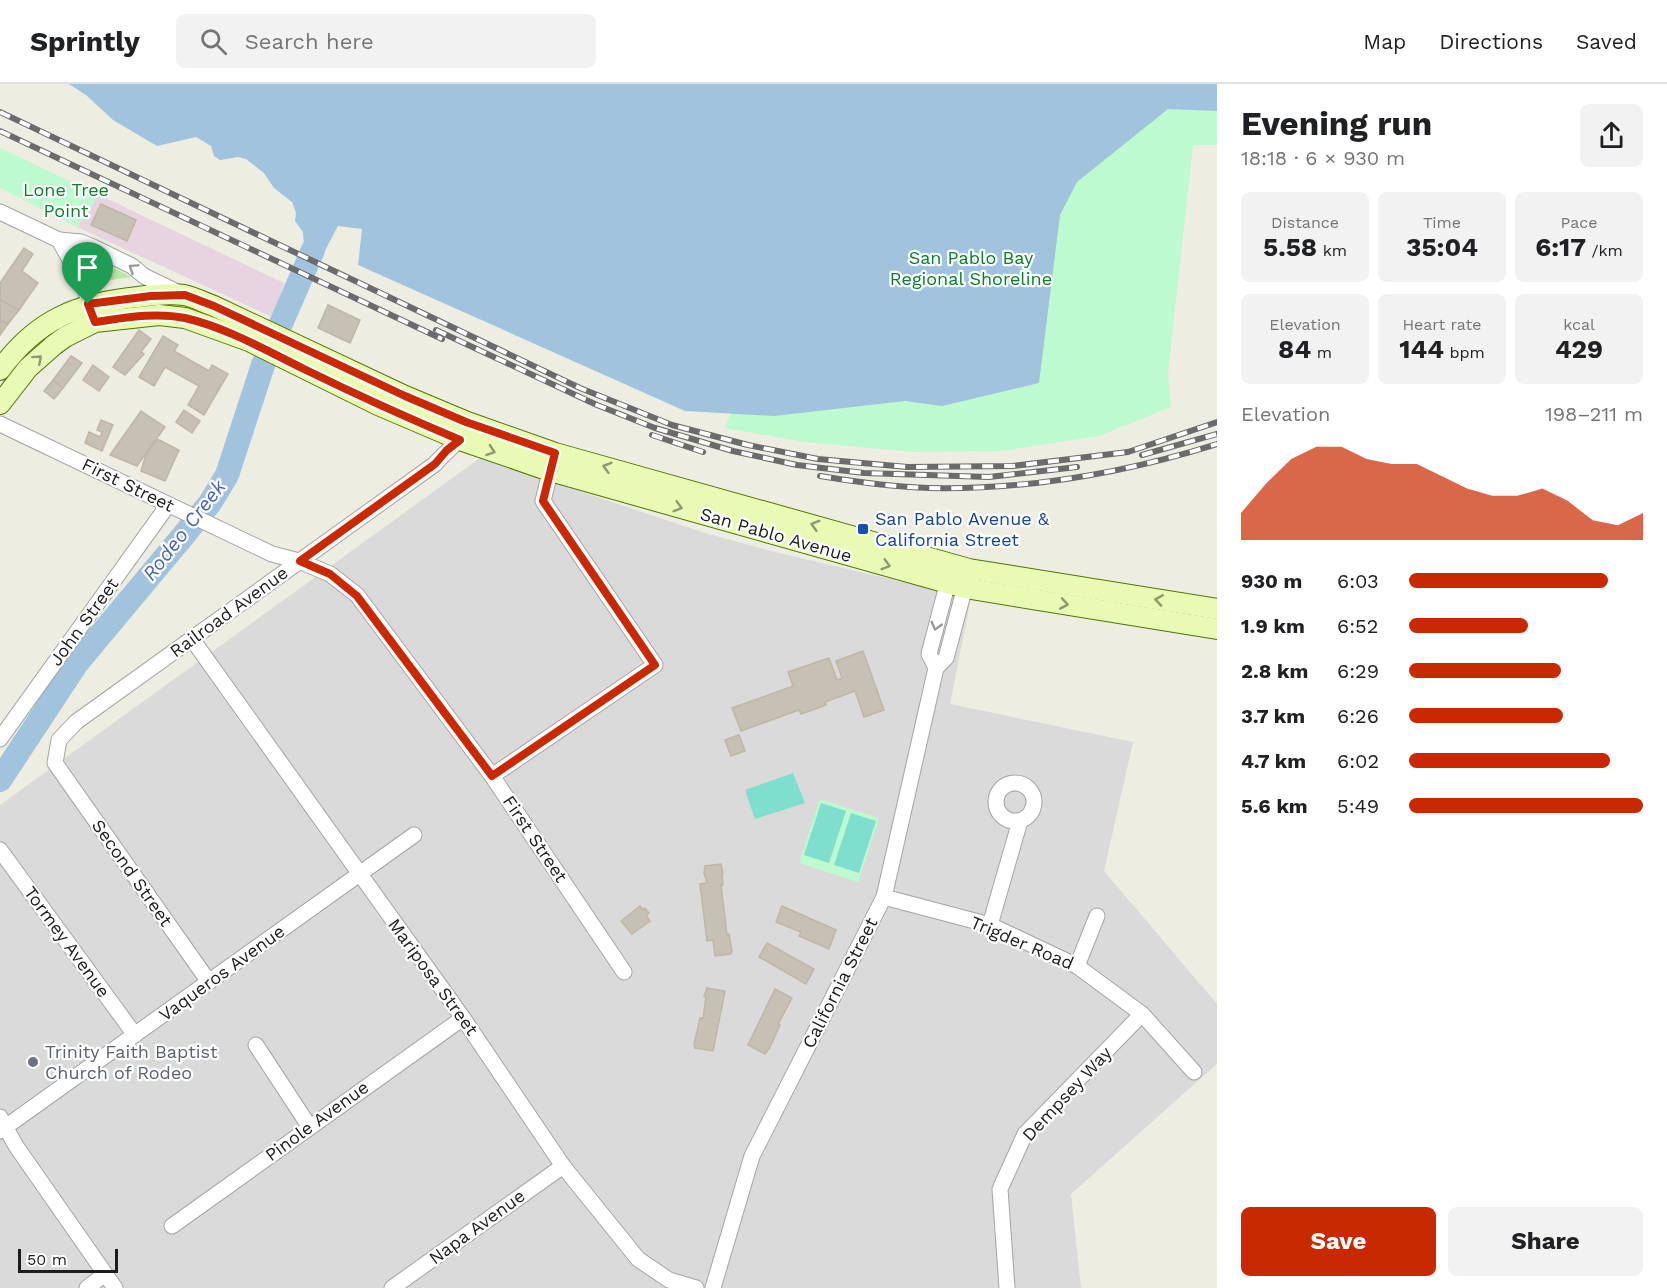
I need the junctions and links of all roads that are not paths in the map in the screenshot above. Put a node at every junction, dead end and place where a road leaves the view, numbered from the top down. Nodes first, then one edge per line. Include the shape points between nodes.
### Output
1 (0, 212) edge
2 (59, 240) junction
3 (185, 295) junction
4 (92, 313) junction
5 (253, 334) junction
6 (0, 370) edge
7 (0, 404) edge
8 (0, 424) edge
9 (463, 431) junction
10 (552, 462) junction
11 (168, 505) junction
12 (300, 561) junction
13 (959, 576) junction
14 (1217, 609) edge
15 (1217, 629) edge
16 (192, 639) junction
17 (0, 739) edge
18 (55, 763) joint
19 (492, 776) junction
20 (1020, 821) dead end
21 (414, 835) dead end
22 (0, 850) edge
23 (359, 874) junction
24 (884, 897) junction
25 (1097, 916) dead end
26 (990, 926) junction
27 (1077, 966) junction
28 (624, 972) dead end
29 (209, 982) junction
30 (1142, 1014) junction
31 (464, 1018) junction
32 (135, 1035) junction
33 (255, 1045) dead end
34 (1194, 1072) dead end
35 (2, 1125) edge
36 (309, 1126) junction
37 (563, 1166) junction
38 (172, 1226) dead end
39 (105, 1274) junction
40 (87, 1288) edge
41 (115, 1288) edge
42 (392, 1288) edge
43 (696, 1288) edge
44 (713, 1288) edge
45 (1007, 1288) edge

1 - 2 street, San Pablo Avenue
3 -> 2 street, San Pablo Avenue via 93,247
2 - 4 street via 84,285
3 - 4 main road via 151,296
3 - 5 main road, San Pablo Avenue via 214,306
4 - 5 main road, San Pablo Avenue via 185,318
4 - 6 main road via 54,319 32,334
7 -> 4 main road via 28,368
5 - 9 main road, San Pablo Avenue via 297,356 387,388
8 - 11 street, First Street
9 - 10 main road, San Pablo Avenue
9 - 12 street, Railroad Avenue via 435,464
10 - 13 main road, San Pablo Avenue
10 - 19 street via 543,501 655,665
11 - 12 street, First Street via 272,554
11 - 17 street, John Street
12 - 16 street, Railroad Avenue
12 - 19 street, First Street via 330,574 357,596
14 -> 13 main road, San Pablo Avenue
13 -> 15 main road, San Pablo Avenue
13 - 24 street, California Street via 929,654 936,668
16 - 18 street, Railroad Avenue via 76,722 59,740
16 - 23 street, Mariposa Street
18 - 29 street, Second Street
19 - 28 street, First Street
20 - 26 street
21 - 23 street, Vaqueros Avenue
22 - 32 street, Tormey Avenue
23 - 29 street, Vaqueros Avenue
23 - 31 street, Mariposa Street
24 - 26 street, Trigder Road
24 - 44 street, California Street via 752,1156
25 - 27 street
26 - 27 street, Trigder Road
27 - 30 street, Trigder Road
29 - 32 street, Vaqueros Avenue
30 - 34 street, Trigder Road
30 - 45 street, Dempsey Way via 1024,1134 1000,1189
31 - 36 street, Pinole Avenue
31 - 37 street, Mariposa Street
32 - 35 street, Vaqueros Avenue
33 - 36 street
35 - 39 street
36 - 38 street, Pinole Avenue
37 - 42 street, Napa Avenue
37 - 43 street, Mariposa Street via 638,1259 669,1280
39 - 40 street
39 - 41 street

